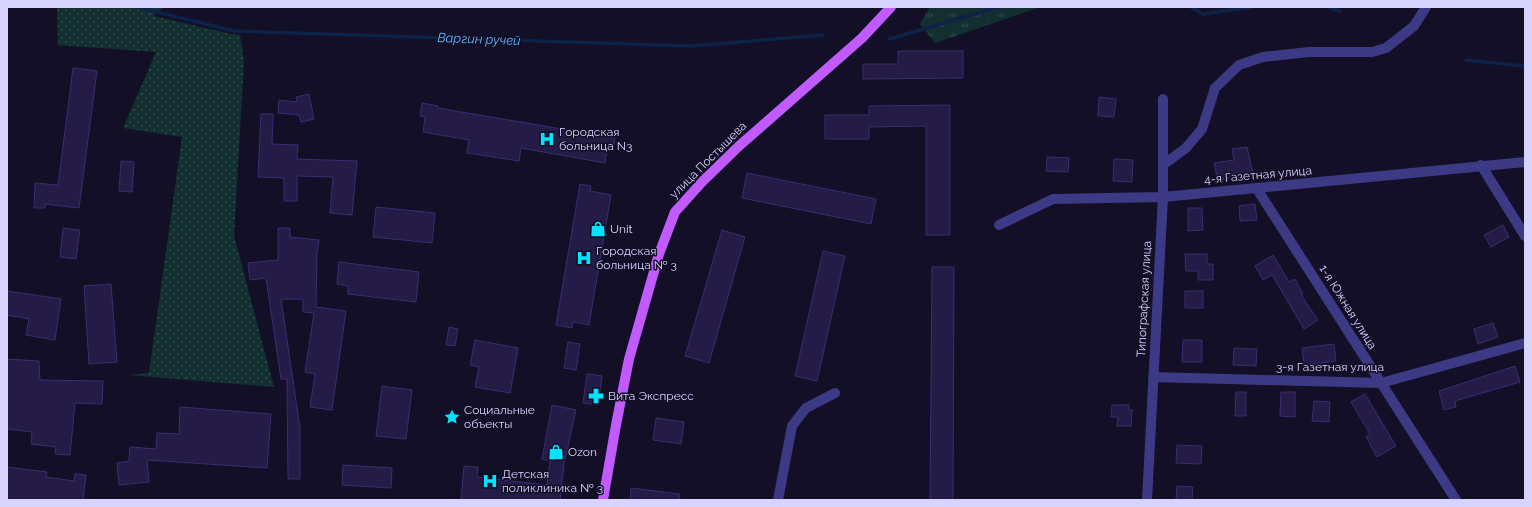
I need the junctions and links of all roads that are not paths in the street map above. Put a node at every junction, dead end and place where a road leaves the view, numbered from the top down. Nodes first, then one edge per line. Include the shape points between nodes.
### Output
1 (891, 7) edge
2 (1426, 7) edge
3 (1163, 99) dead end
4 (1525, 162) edge
5 (1163, 165) junction
6 (1480, 165) junction
7 (1257, 189) junction
8 (1163, 197) junction
9 (999, 225) dead end
10 (1525, 236) edge
11 (1525, 343) edge
12 (1153, 377) junction
13 (1381, 383) junction
14 (835, 393) dead end
15 (603, 500) edge
16 (778, 500) edge
17 (1147, 500) edge
18 (1456, 500) edge

1 - 15 main road, улица Постышева via 862,38 739,146 675,212 659,254 629,359
2 - 5 street via 1414,26 1386,48 1372,52 1302,53 1263,57 1239,65 1215,88 1202,128 1186,148
3 - 5 street, Типографская улица
4 - 6 street, 4-я Газетная улица
5 - 8 street, Типографская улица
6 - 7 street, 4-я Газетная улица
6 - 10 street
7 - 8 street, 4-я Газетная улица
7 - 13 street, 1-я Южная улица
8 - 9 street, 4-я Газетная улица via 1053,199
8 - 12 street, Типографская улица
11 - 13 street, 3-я Газетная улица
12 - 13 street, 3-я Газетная улица
12 - 17 street, Типографская улица
13 - 18 street, 1-я Южная улица
14 - 16 street via 806,408 792,426

